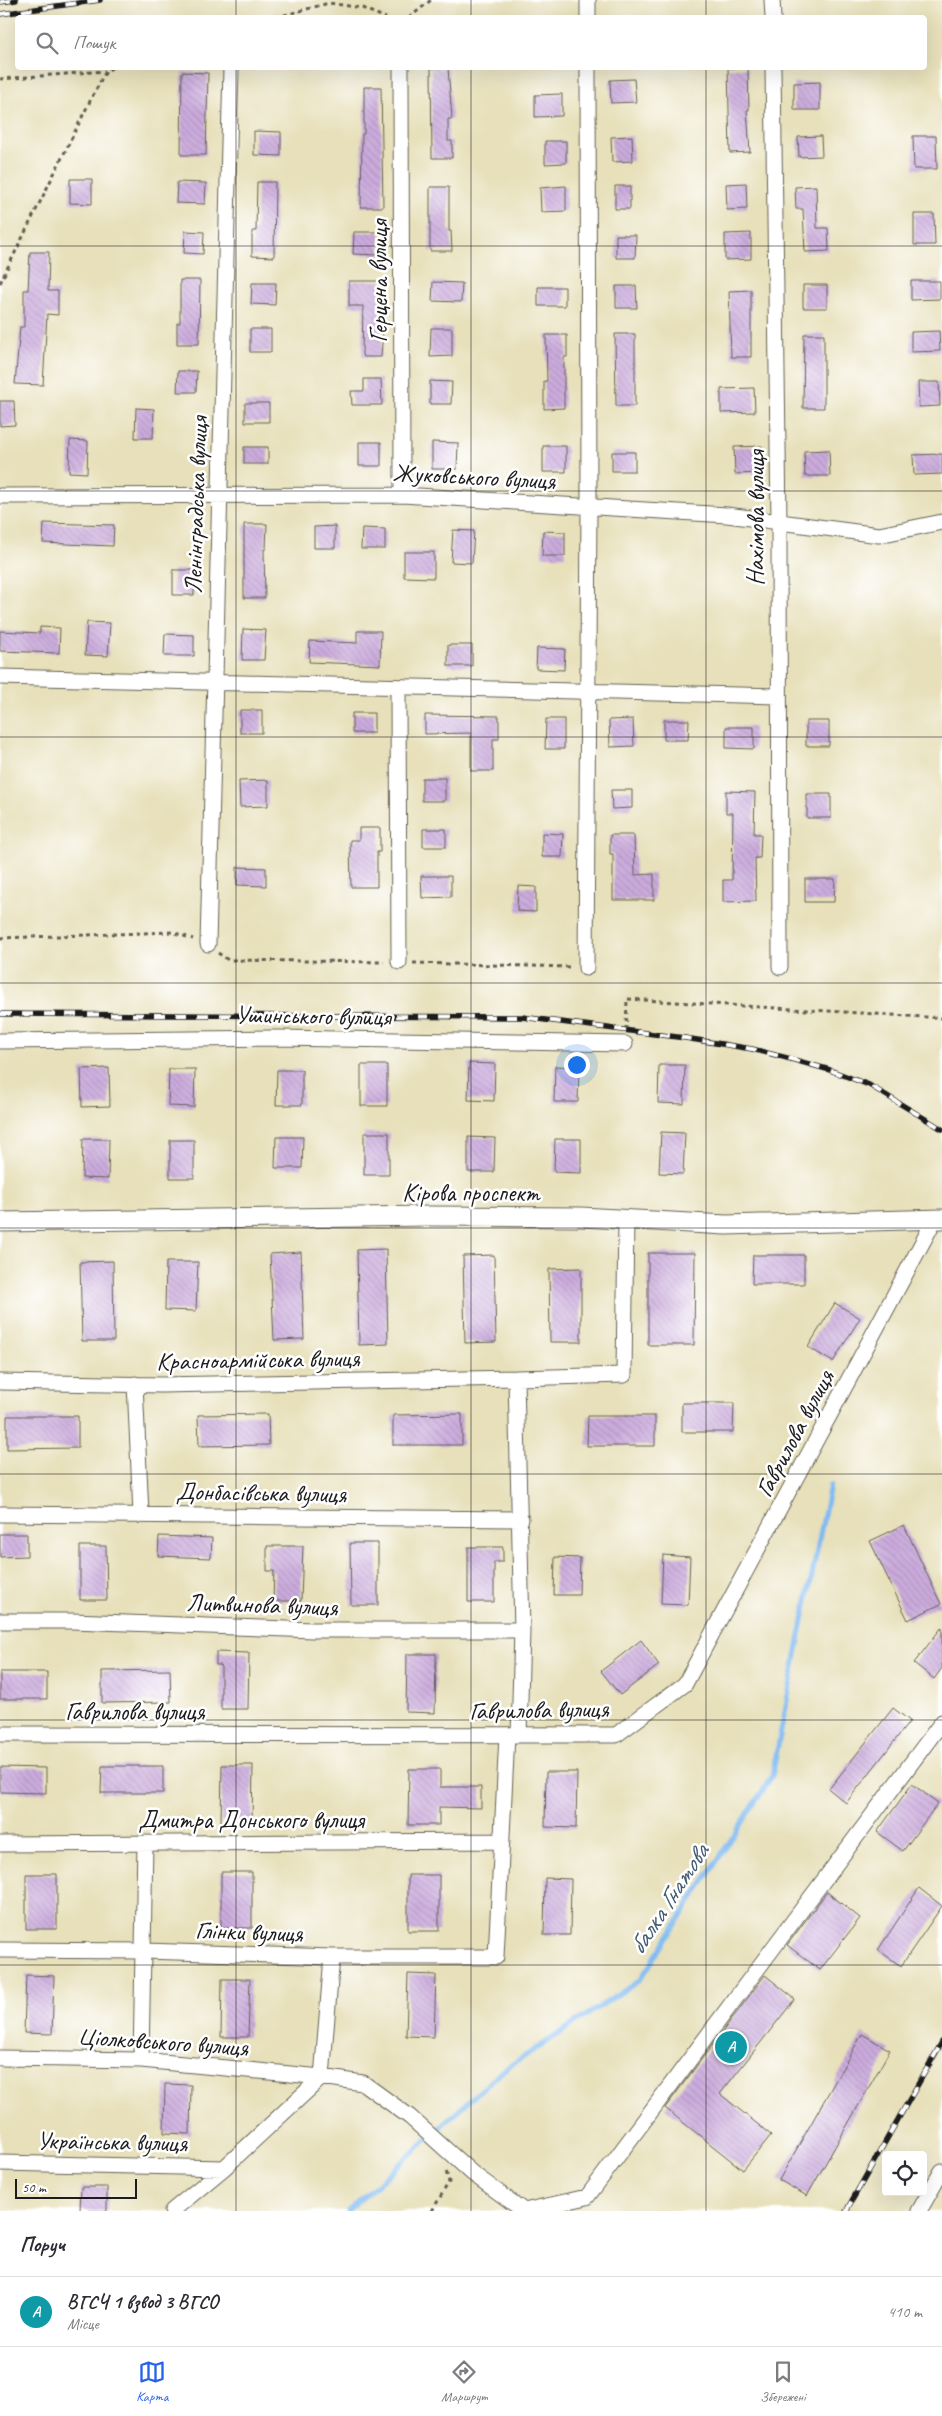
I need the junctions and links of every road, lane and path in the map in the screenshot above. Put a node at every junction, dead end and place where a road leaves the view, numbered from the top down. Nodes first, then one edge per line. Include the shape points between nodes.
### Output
1 (432, 0) edge
2 (588, 0) edge
3 (772, 0) edge
4 (330, 1) edge
5 (284, 15) edge
6 (379, 15) edge
7 (413, 15) edge
8 (588, 15) edge
9 (772, 15) edge
10 (231, 70) edge
11 (401, 70) edge
12 (588, 70) edge
13 (773, 70) edge
14 (106, 71) joint
15 (0, 79) edge
16 (0, 283) edge
17 (219, 495) junction
18 (402, 495) junction
19 (0, 496) edge
20 (589, 507) junction
21 (779, 522) junction
22 (942, 522) edge
23 (0, 677) edge
24 (214, 682) junction
25 (398, 687) junction
26 (588, 691) junction
27 (779, 696) junction
28 (0, 938) edge
29 (208, 944) junction
30 (399, 962) junction
31 (780, 967) dead end
32 (586, 968) joint
33 (942, 1018) edge
34 (0, 1041) edge
35 (625, 1044) joint
36 (626, 1219) junction
37 (938, 1219) edge
38 (0, 1222) edge
39 (516, 1378) junction
40 (0, 1382) edge
41 (135, 1384) junction
42 (0, 1514) edge
43 (141, 1514) junction
44 (521, 1520) junction
45 (0, 1621) edge
46 (522, 1630) junction
47 (942, 1722) edge
48 (0, 1734) edge
49 (513, 1735) junction
50 (502, 1841) junction
51 (145, 1843) junction
52 (0, 1844) edge
53 (0, 1950) edge
54 (144, 1951) junction
55 (332, 1957) junction
56 (0, 2058) edge
57 (141, 2060) junction
58 (322, 2077) junction
59 (438, 2141) junction
60 (0, 2163) edge
61 (224, 2168) junction
62 (942, 2171) edge
63 (172, 2211) edge
64 (432, 2211) edge
65 (919, 2211) edge

1 - 7 path
2 - 8 street
3 - 9 street
4 - 5 path
4 - 6 path
10 - 17 street, Ленінградська вулиця
11 - 18 street, Герцена вулиця
12 - 20 street
13 - 21 street, Нахімова вулиця
14 - 15 path
14 - 16 path
17 - 18 street, Жуковського вулиця
17 - 19 street, Жуковського вулиця
17 - 24 street, Ленінградська вулиця
18 - 20 street, Жуковського вулиця
20 - 21 street, Жуковського вулиця via 727,515
20 - 26 street
21 - 22 street, Жуковського вулиця via 879,535
21 - 27 street, Нахімова вулиця
23 - 24 street
24 - 25 street
24 - 29 street, Ленінградська вулиця
25 - 26 street
25 - 30 street
26 - 27 street
26 - 32 street
27 - 31 street, Нахімова вулиця
28 - 29 path via 172,932
29 - 30 path via 228,960
30 - 32 path
33 - 35 path via 627,999
34 - 35 street, Ушинського вулиця via 278,1038
36 - 37 street, Кірова проспект via 726,1225
36 - 38 street, Кірова проспект via 430,1216
36 - 39 street, Красноармійська вулиця via 624,1375
37 - 49 street, Гаврилова вулиця via 685,1684 616,1735
39 - 41 street, Красноармійська вулиця
39 - 44 street
40 - 41 street, Красноармійська вулиця
41 - 43 street
42 - 43 street, Донбасівська вулиця
43 - 44 street, Донбасівська вулиця
44 - 46 street
45 - 46 street, Литвинова вулиця via 313,1630
46 - 49 street
47 - 59 street, Ціолковського вулиця via 586,2197 524,2211 472,2173
48 - 49 street, Гаврилова вулиця
49 - 50 street
50 - 51 street, Дмитра Донського вулиця
50 - 55 street, Глінки вулиця via 496,1956
51 - 52 street, Дмитра Донського вулиця
51 - 54 street
53 - 54 street, Глінки вулиця
54 - 55 street, Глінки вулиця
54 - 57 street
55 - 58 street
56 - 57 street, Ціолковського вулиця
57 - 58 street, Ціолковського вулиця
58 - 59 street, Ціолковського вулиця via 363,2083
58 - 61 street
59 - 64 path via 449,2182
60 - 61 street, Українська вулиця
61 - 63 street
62 - 65 street

